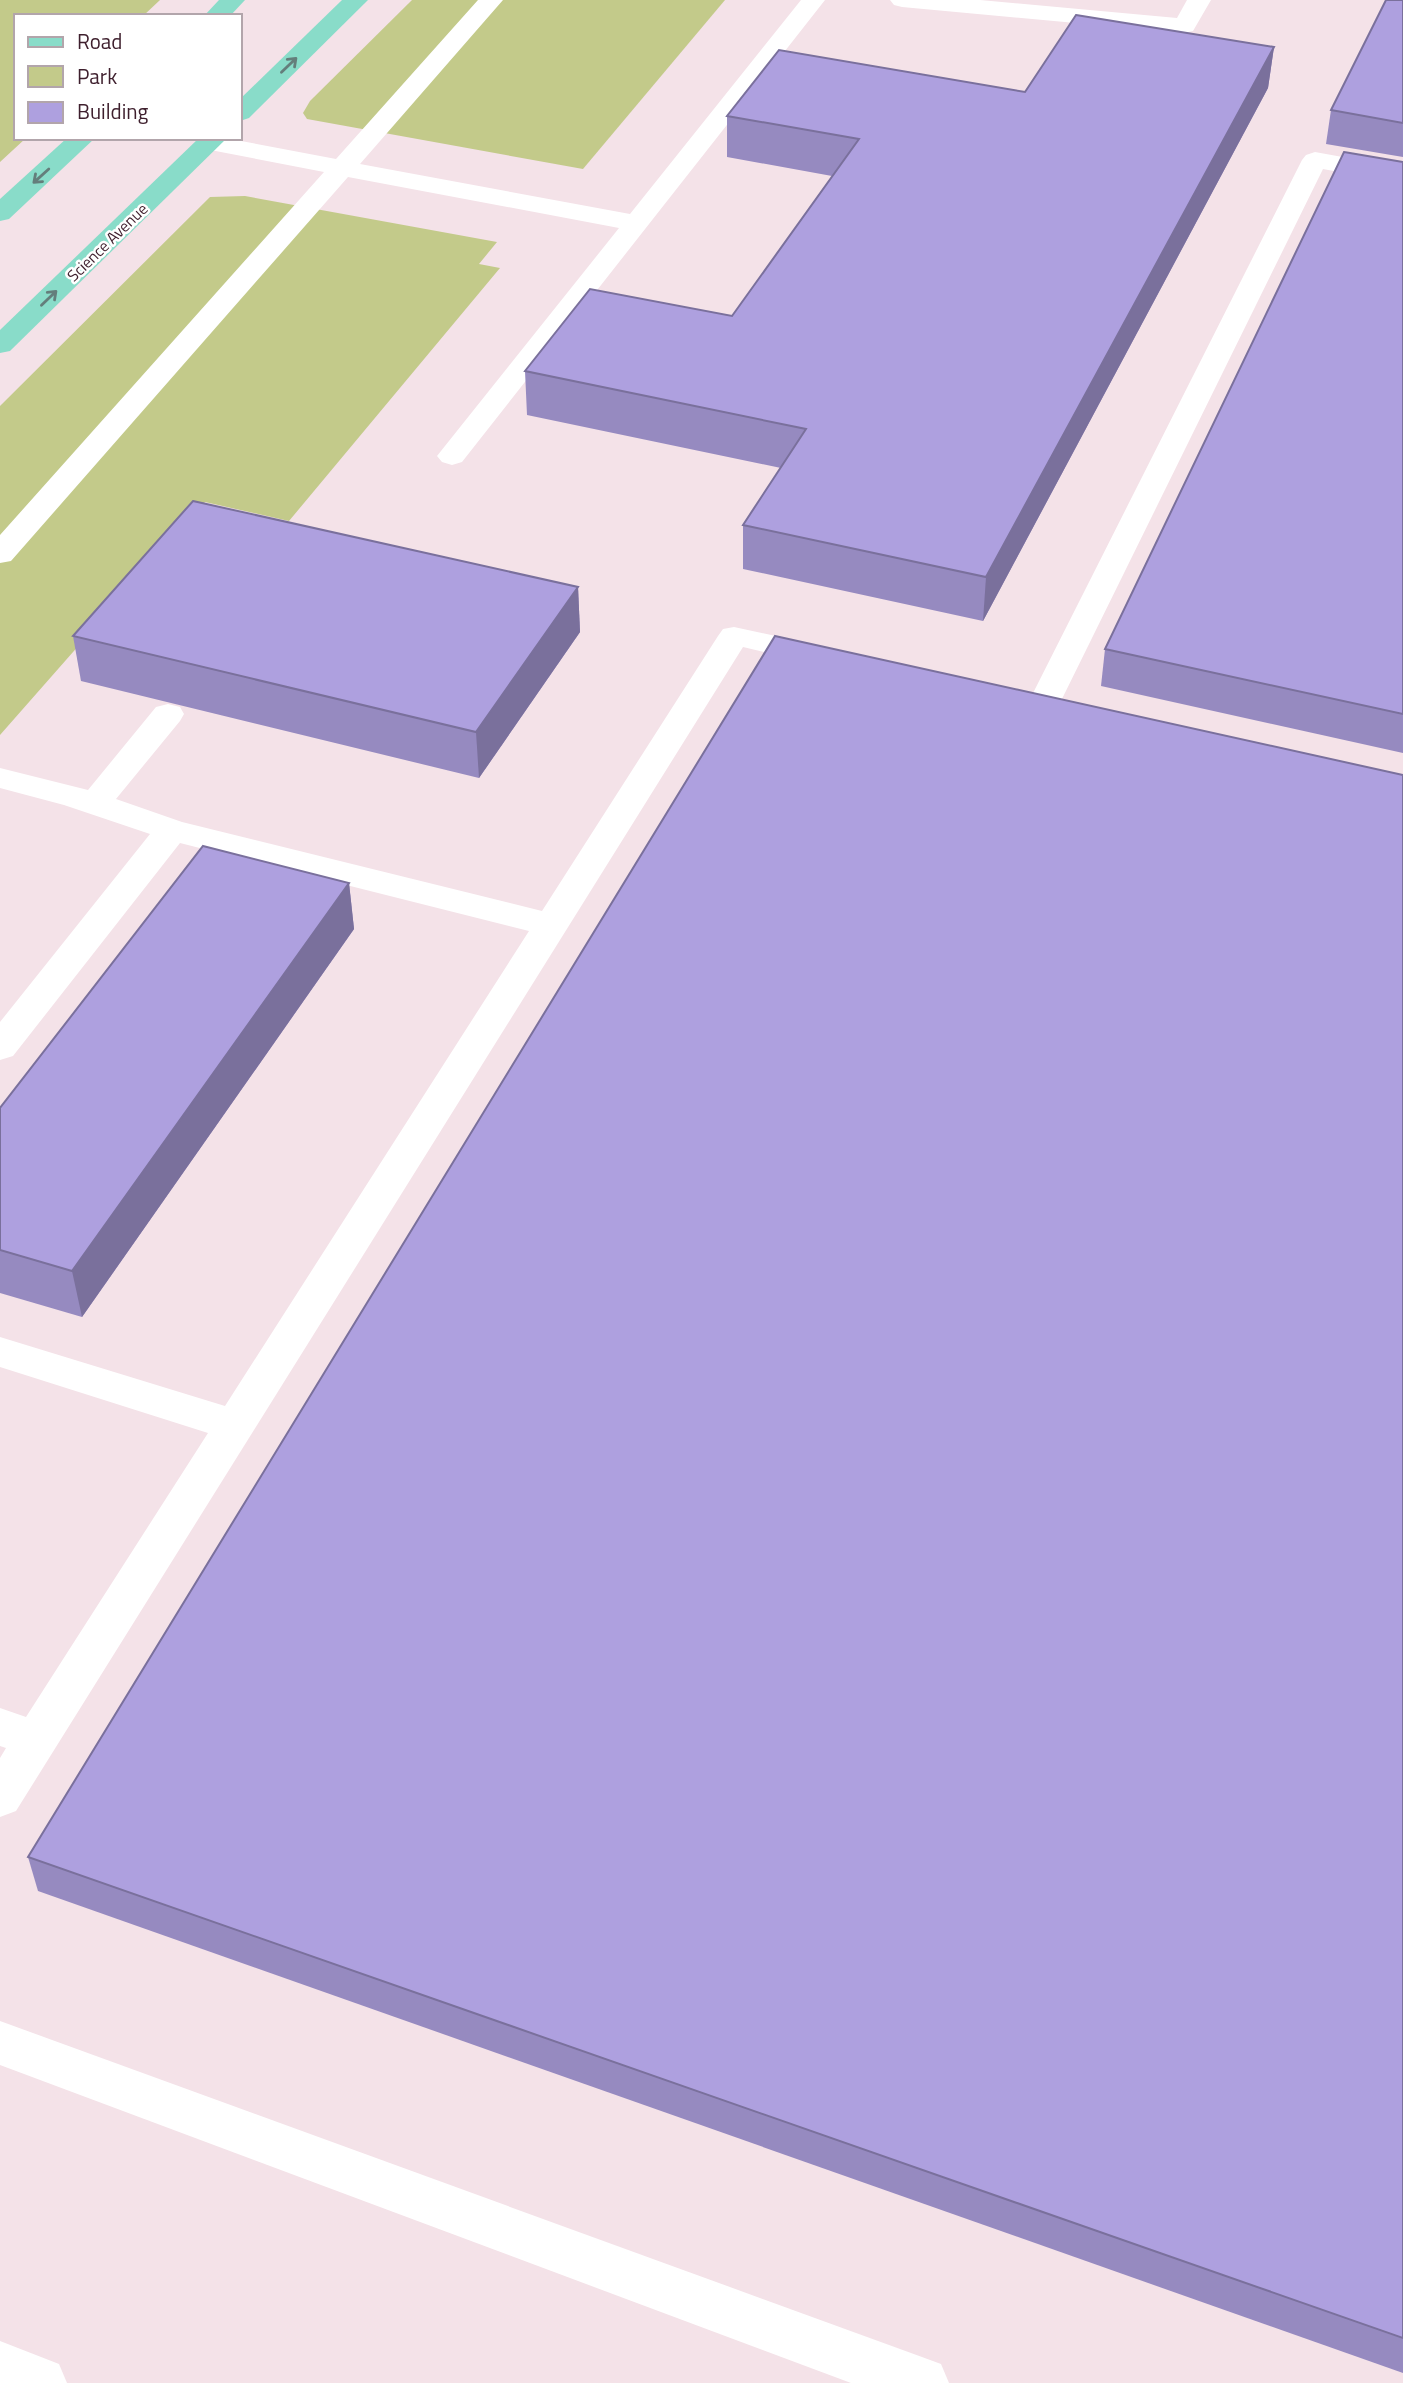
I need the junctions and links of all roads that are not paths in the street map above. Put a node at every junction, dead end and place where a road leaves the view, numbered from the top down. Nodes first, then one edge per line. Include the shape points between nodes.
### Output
1 (233, 0) edge
2 (356, 0) edge
3 (491, 0) edge
4 (813, 0) edge
5 (902, 0) edge
6 (1199, 0) edge
7 (218, 14) edge
8 (242, 111) edge
9 (80, 140) edge
10 (211, 141) edge
11 (341, 168) junction
12 (1403, 176) edge
13 (0, 213) edge
14 (636, 223) junction
15 (0, 345) edge
16 (452, 456) dead end
17 (0, 554) edge
18 (855, 663) edge
19 (1043, 705) edge
20 (168, 714) dead end
21 (0, 778) edge
22 (95, 803) junction
23 (172, 830) junction
24 (551, 925) junction
25 (0, 1047) edge
26 (0, 1352) edge
27 (235, 1425) junction
28 (18, 1733) edge
29 (0, 1797) edge
30 (0, 2043) edge
31 (0, 2367) edge
32 (40, 2383) edge
33 (922, 2383) edge

1 - 7 main road
8 -> 2 main road
3 - 11 street
4 - 14 street
5 - 6 street via 1184,26
9 -> 13 main road
10 - 11 street
15 -> 10 main road, Science Avenue
11 - 14 street
11 - 17 street
12 - 19 street via 1315,160
14 - 16 street
18 - 24 street via 734,636
20 - 22 street
21 - 22 street
22 - 23 street
23 - 24 street
23 - 25 street
24 - 27 street
26 - 27 street
27 - 28 street
28 - 29 street
30 - 33 street
31 - 32 street

